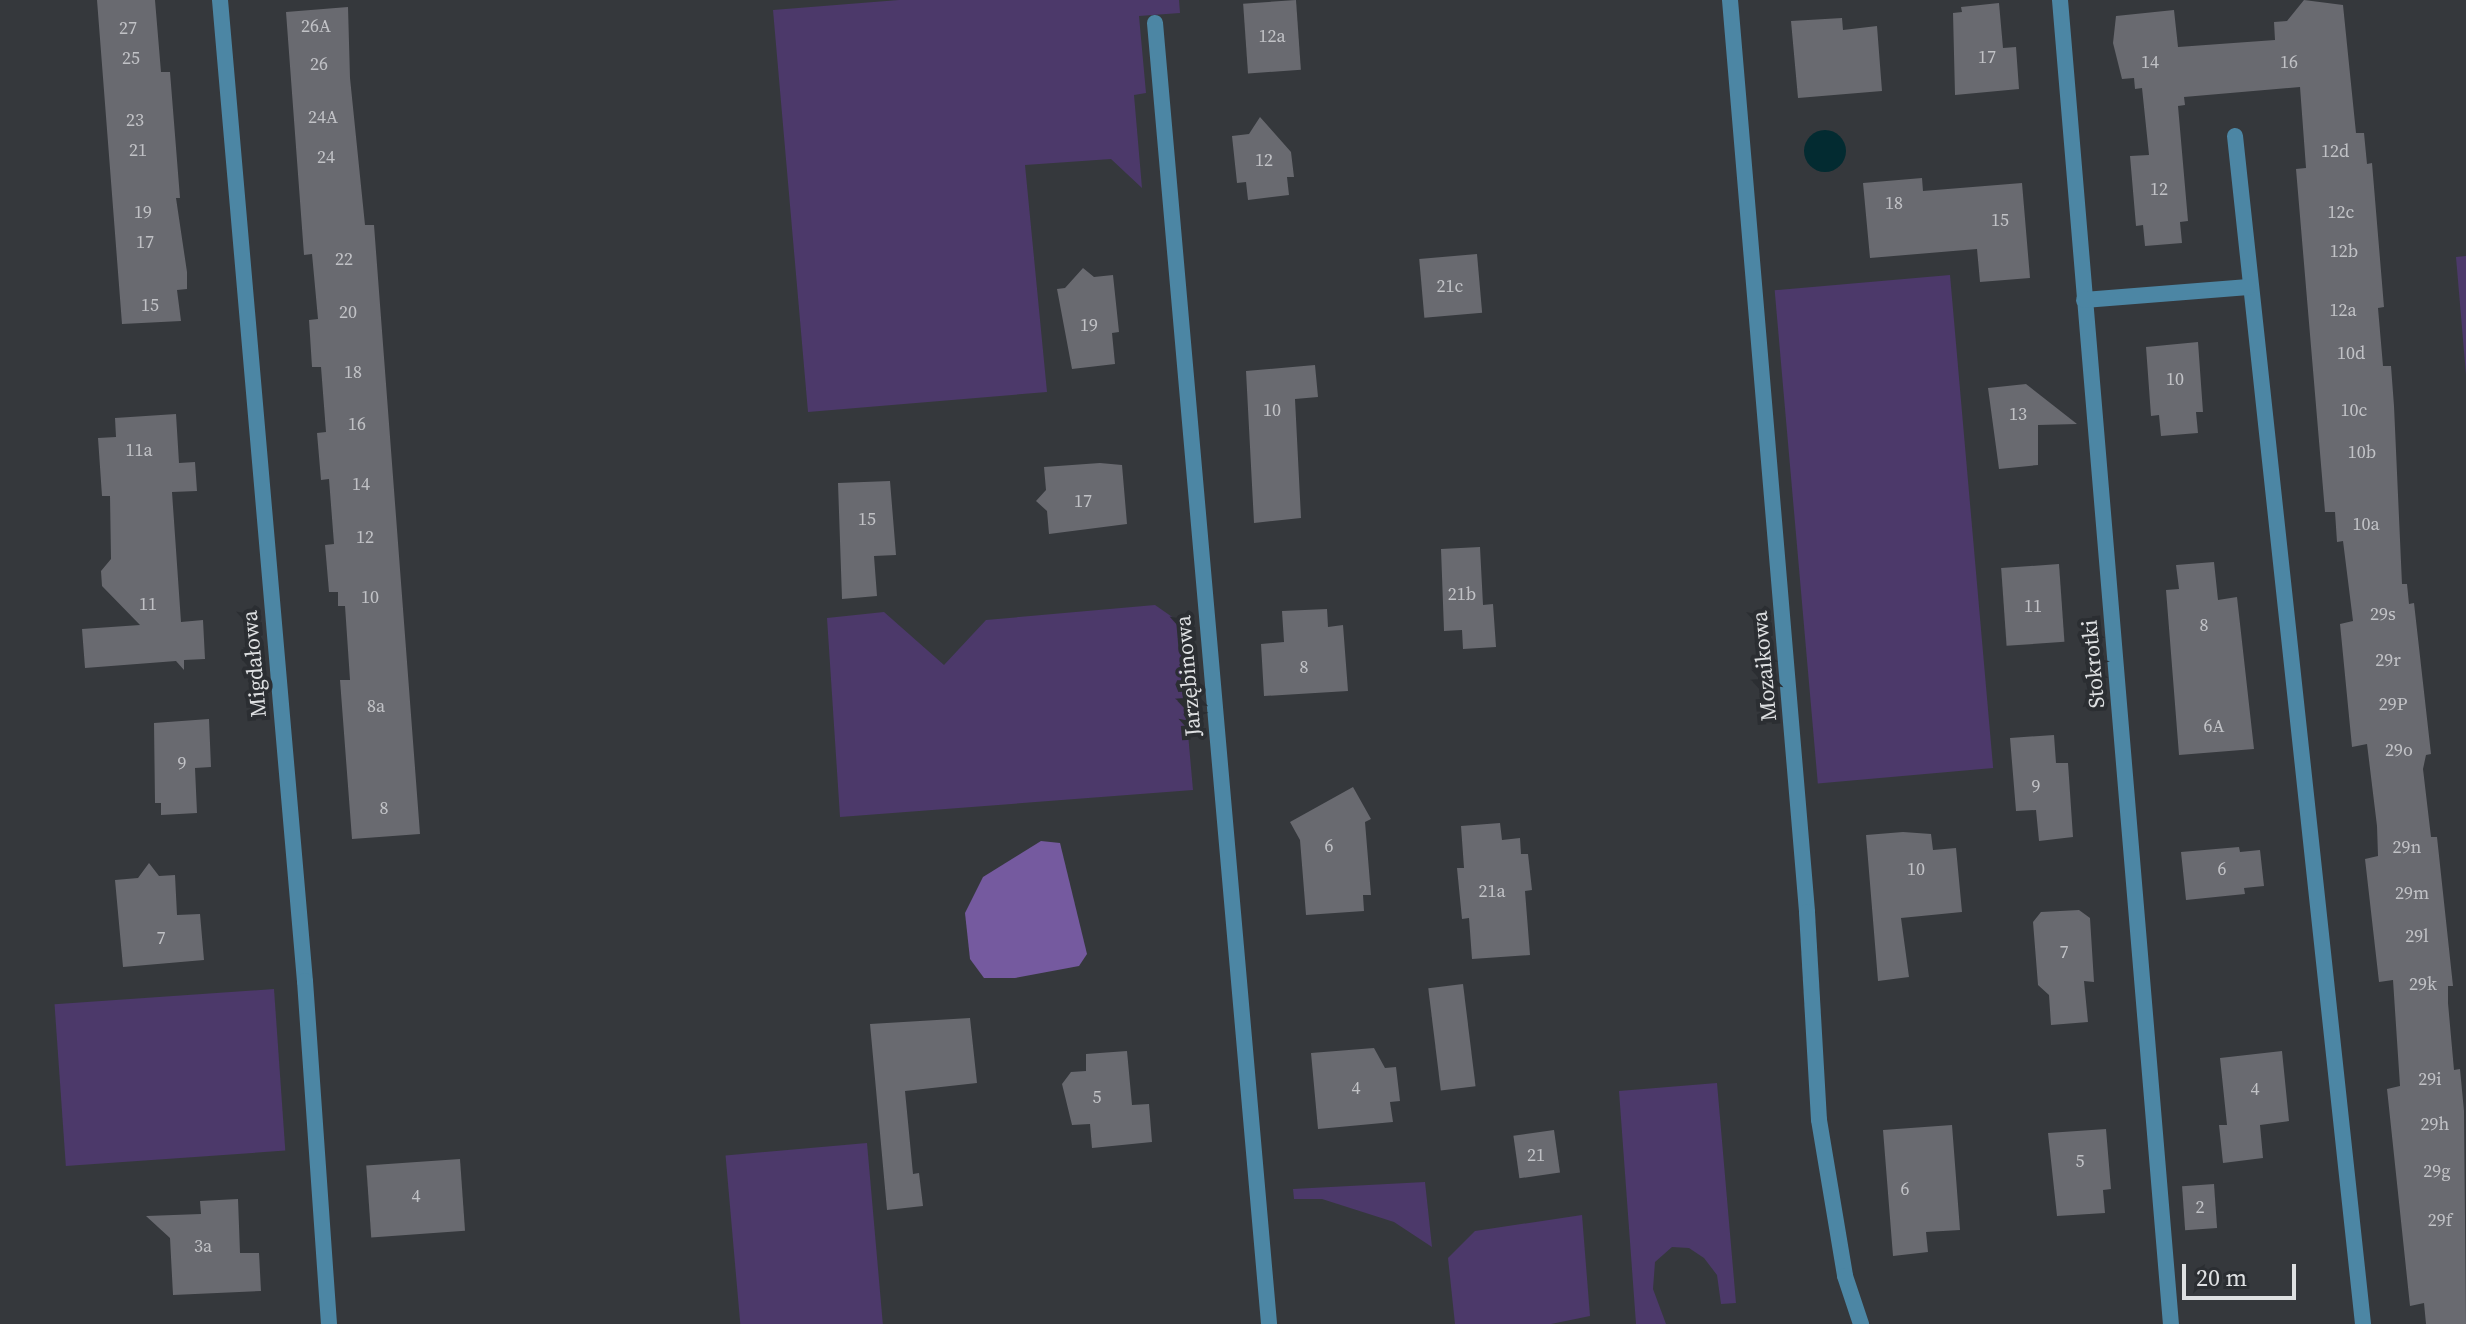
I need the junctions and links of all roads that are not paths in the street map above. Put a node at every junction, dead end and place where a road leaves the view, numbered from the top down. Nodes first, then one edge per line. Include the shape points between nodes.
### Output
1 (220, 0) edge
2 (1730, 0) edge
3 (2060, 0) edge
4 (1155, 23) dead end
5 (2235, 136) dead end
6 (2248, 287) junction
7 (2084, 300) junction
8 (329, 1324) edge
9 (1269, 1324) edge
10 (1861, 1324) edge
11 (2171, 1324) edge
12 (2363, 1324) edge

1 - 8 street, Migdałowa via 305,981
2 - 10 street, Mozaikowa via 1806,896 1819,1120 1845,1276
3 - 7 street, Stokrotki
4 - 9 street, Jarzębinowa
5 - 6 street
6 - 7 street
6 - 12 street
7 - 11 street, Stokrotki

